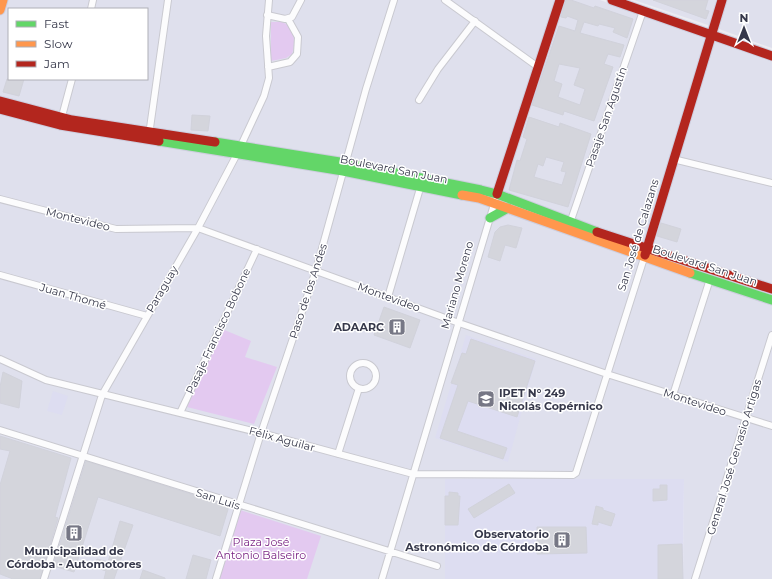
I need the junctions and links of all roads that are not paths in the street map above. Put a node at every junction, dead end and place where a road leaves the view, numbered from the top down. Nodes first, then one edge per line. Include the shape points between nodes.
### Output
1 (3, 0) edge
2 (168, 0) edge
3 (269, 0) edge
4 (301, 0) edge
5 (394, 0) edge
6 (445, 0) edge
7 (560, 0) edge
8 (612, 0) edge
9 (722, 0) edge
10 (0, 10) edge
11 (643, 11) junction
12 (267, 15) junction
13 (288, 19) junction
14 (475, 21) junction
15 (712, 34) junction
16 (772, 56) edge
17 (268, 67) junction
18 (538, 67) junction
19 (72, 80) edge
20 (420, 100) dead end
21 (0, 101) edge
22 (0, 109) edge
23 (61, 122) junction
24 (149, 137) junction
25 (238, 150) junction
26 (673, 159) junction
27 (344, 167) junction
28 (772, 182) edge
29 (421, 185) junction
30 (496, 198) junction
31 (0, 199) edge
32 (508, 208) junction
33 (490, 218) junction
34 (570, 223) junction
35 (198, 228) junction
36 (257, 249) junction
37 (645, 254) junction
38 (316, 270) junction
39 (0, 275) edge
40 (710, 279) junction
41 (772, 289) edge
42 (388, 297) junction
43 (772, 300) edge
44 (147, 316) junction
45 (459, 323) junction
46 (772, 335) edge
47 (0, 359) edge
48 (607, 374) junction
49 (359, 388) junction
50 (673, 394) junction
51 (102, 395) junction
52 (180, 413) junction
53 (746, 418) junction
54 (772, 426) edge
55 (0, 430) edge
56 (261, 433) junction
57 (338, 454) junction
58 (81, 456) junction
59 (413, 474) junction
60 (573, 475) joint
61 (239, 506) junction
62 (390, 552) junction
63 (437, 566) dead end
64 (44, 579) edge
65 (216, 579) edge
66 (382, 579) edge
67 (695, 579) edge

1 - 10 main road
2 - 24 street
3 - 12 street, Paraguay
4 - 13 street via 292,17
5 - 27 street, Paso de los Andes
6 - 14 street
7 - 18 main road, Mariano Moreno
8 - 11 main road
9 - 15 main road, San José de Calazans
11 - 15 main road
11 - 34 street, Pasaje San Agustín
12 - 13 street
12 - 17 street, Paraguay
13 - 17 street via 298,37 297,54 290,62
14 - 18 street
14 - 20 street via 438,69
15 - 16 main road
15 - 26 main road, San José de Calazans
17 - 25 street, Paraguay via 268,86
18 - 30 main road, Mariano Moreno
19 - 23 street
21 - 23 main road, Boulevard San Juan
22 - 23 main road, Boulevard San Juan
23 - 24 main road, Boulevard San Juan
24 - 25 main road, Boulevard San Juan
25 - 27 main road, Boulevard San Juan
25 - 35 street, Paraguay
26 - 28 street
26 - 37 main road, San José de Calazans
27 - 29 main road, Boulevard San Juan
27 - 30 main road, Boulevard San Juan
27 - 38 street, Paso de los Andes
29 - 30 main road, Boulevard San Juan via 479,198
29 - 42 street
30 - 32 main road, Boulevard San Juan
30 - 33 street, Mariano Moreno
30 - 34 main road, Boulevard San Juan
31 - 35 street, Montevideo via 116,229
32 - 33 main road
32 - 37 main road, Boulevard San Juan via 577,235
33 - 45 street, Mariano Moreno
34 - 37 main road, Boulevard San Juan
35 - 36 street, Montevideo
35 - 44 street, Paraguay
36 - 38 street, Montevideo
36 - 52 street, Pasaje Francisco Bobone
37 - 40 main road, Boulevard San Juan
37 - 41 main road, Boulevard San Juan
37 - 48 street, San José de Calazans
38 - 42 street, Montevideo
38 - 56 street, Paso de los Andes
39 - 44 street, Juan Thomé
40 - 43 main road, Boulevard San Juan
40 - 50 street
42 - 45 street, Montevideo
44 - 51 street, Paraguay
45 - 48 street, Montevideo
45 - 59 street, Mariano Moreno
46 - 53 street, General José Gervasio Artigas
47 - 51 street, Félix Aguilar via 46,380
48 - 50 street, Montevideo
48 - 60 street, San José de Calazans via 576,473
49 - 49 street via 368,388 374,382 376,373 367,364 359,364 351,372 351,379
49 - 57 street
50 - 53 street, Montevideo
51 - 52 street, Félix Aguilar
51 - 58 street, Paraguay
52 - 56 street, Félix Aguilar
53 - 54 street, Montevideo
53 - 67 street, General José Gervasio Artigas
55 - 58 street, San Luis
56 - 57 street, Félix Aguilar
56 - 61 street, Paso de los Andes
57 - 59 street, Félix Aguilar
58 - 61 street, San Luis
58 - 64 street, Paraguay
59 - 60 street, Félix Aguilar
59 - 62 street, Mariano Moreno
61 - 62 street, San Luis
61 - 65 street, Paso de los Andes
62 - 63 street, San Luis
62 - 66 street, Mariano Moreno

